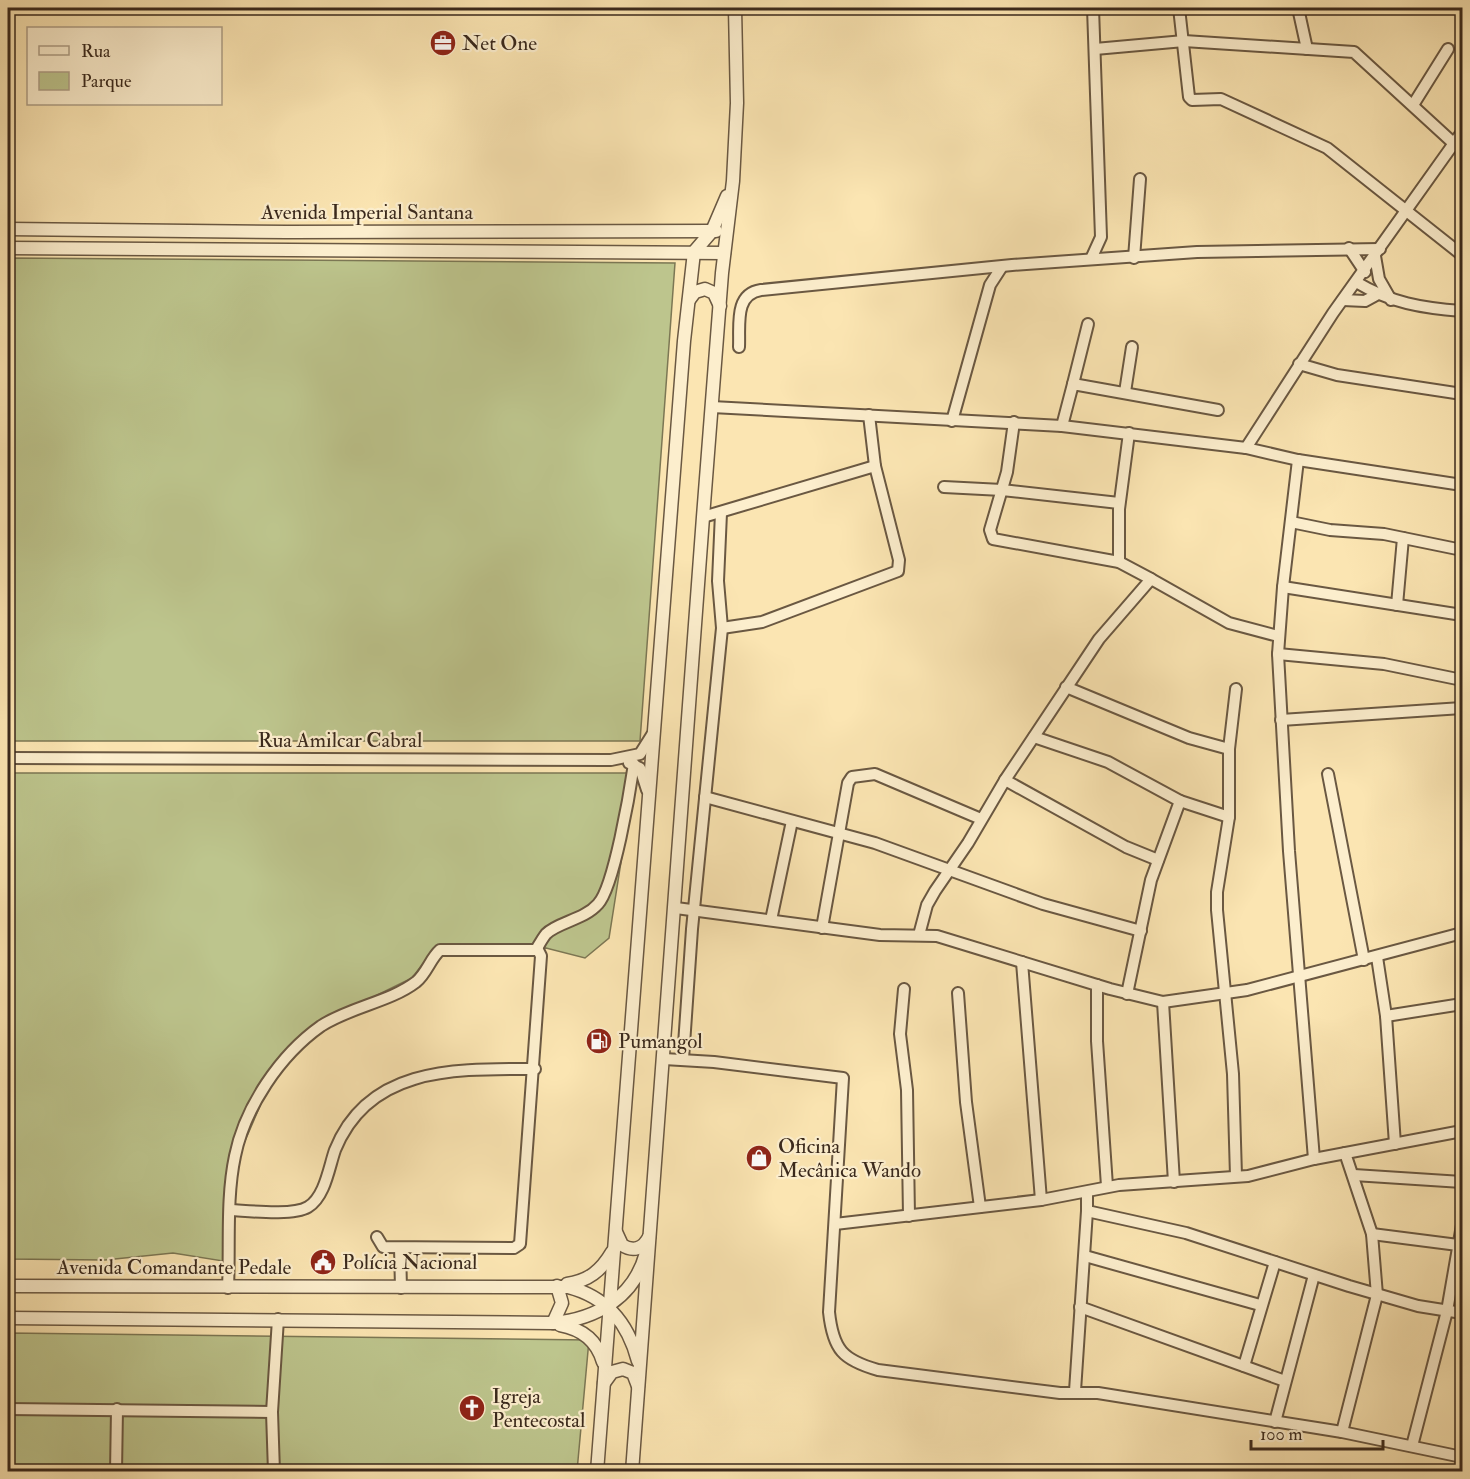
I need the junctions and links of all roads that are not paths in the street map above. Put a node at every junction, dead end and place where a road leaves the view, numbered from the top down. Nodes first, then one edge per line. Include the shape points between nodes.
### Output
1 (735, 8) edge
2 (1094, 8) edge
3 (1179, 8) edge
4 (1298, 8) edge
5 (1185, 41) junction
6 (1307, 48) junction
7 (1095, 49) junction
8 (1448, 49) dead end
9 (1413, 105) junction
10 (1462, 132) edge
11 (1459, 147) edge
12 (1140, 179) dead end
13 (733, 181) junction
14 (1407, 211) junction
15 (8, 229) edge
16 (654, 231) junction
17 (712, 231) junction
18 (727, 231) junction
19 (8, 248) edge
20 (1348, 248) junction
21 (654, 251) junction
22 (694, 252) junction
23 (1378, 252) junction
24 (724, 253) junction
25 (1462, 255) edge
26 (1134, 258) junction
27 (1091, 259) junction
28 (1001, 268) junction
29 (1365, 272) junction
30 (1356, 282) junction
31 (1376, 295) junction
32 (1343, 300) junction
33 (1391, 300) junction
34 (688, 304) junction
35 (720, 306) junction
36 (1462, 311) edge
37 (1088, 324) dead end
38 (740, 347) dead end
39 (1132, 347) dead end
40 (1299, 364) junction
41 (1073, 384) junction
42 (1125, 392) junction
43 (1462, 394) edge
44 (712, 408) junction
45 (1218, 410) dead end
46 (869, 415) junction
47 (952, 421) junction
48 (1014, 422) junction
49 (1062, 426) junction
50 (1129, 434) junction
51 (1246, 448) junction
52 (1299, 460) junction
53 (875, 466) junction
54 (1462, 485) edge
55 (944, 487) dead end
56 (1002, 490) junction
57 (1119, 503) junction
58 (721, 513) junction
59 (703, 517) junction
60 (1291, 522) junction
61 (1403, 538) junction
62 (1462, 550) edge
63 (1119, 562) junction
64 (1151, 579) junction
65 (1283, 587) junction
66 (1397, 605) junction
67 (1462, 615) edge
68 (722, 628) junction
69 (1278, 636) junction
70 (1278, 654) junction
71 (1462, 680) edge
72 (1066, 687) junction
73 (1236, 689) dead end
74 (1462, 708) edge
75 (1281, 720) junction
76 (655, 727) junction
77 (1034, 737) junction
78 (1228, 749) junction
79 (8, 758) edge
80 (611, 760) junction
81 (634, 764) junction
82 (1328, 774) dead end
83 (1005, 780) junction
84 (705, 797) junction
85 (1180, 801) junction
86 (649, 802) junction
87 (1229, 817) junction
88 (981, 819) junction
89 (792, 821) junction
90 (839, 833) junction
91 (1158, 860) junction
92 (948, 869) junction
93 (676, 908) junction
94 (694, 910) junction
95 (771, 921) junction
96 (822, 928) junction
97 (1141, 931) junction
98 (1462, 934) edge
99 (919, 935) junction
100 (536, 950) junction
101 (1377, 957) junction
102 (1364, 960) junction
103 (1022, 962) junction
104 (1300, 977) junction
105 (1097, 985) junction
106 (904, 989) dead end
107 (958, 993) dead end
108 (1127, 994) junction
109 (1225, 994) junction
110 (1163, 1002) junction
111 (1462, 1004) edge
112 (1386, 1016) junction
113 (664, 1059) junction
114 (682, 1059) junction
115 (535, 1069) junction
116 (1462, 1131) edge
117 (1395, 1144) junction
118 (1345, 1153) junction
119 (1314, 1159) junction
120 (1354, 1175) junction
121 (1236, 1176) junction
122 (1174, 1182) junction
123 (1462, 1182) edge
124 (1107, 1186) junction
125 (1087, 1192) junction
126 (1041, 1200) junction
127 (980, 1207) junction
128 (231, 1210) junction
129 (1087, 1211) junction
130 (909, 1216) junction
131 (835, 1224) junction
132 (1462, 1225) edge
133 (616, 1230) junction
134 (651, 1234) junction
135 (1372, 1234) junction
136 (377, 1237) dead end
137 (1458, 1245) junction
138 (400, 1248) junction
139 (614, 1248) junction
140 (1085, 1256) junction
141 (1275, 1262) junction
142 (1314, 1275) junction
143 (8, 1286) edge
144 (557, 1286) junction
145 (228, 1288) junction
146 (401, 1288) junction
147 (1377, 1295) junction
148 (1260, 1305) junction
149 (609, 1306) junction
150 (1080, 1307) junction
151 (1447, 1311) junction
152 (1462, 1313) edge
153 (8, 1318) edge
154 (278, 1319) junction
155 (553, 1323) junction
156 (1244, 1366) junction
157 (605, 1368) junction
158 (640, 1371) junction
159 (1285, 1381) junction
160 (604, 1385) junction
161 (639, 1388) junction
162 (1075, 1391) junction
163 (8, 1409) edge
164 (117, 1409) junction
165 (273, 1412) junction
166 (1275, 1422) junction
167 (1342, 1432) junction
168 (1413, 1446) junction
169 (1462, 1457) edge
170 (116, 1472) edge
171 (274, 1472) edge
172 (597, 1472) edge
173 (632, 1472) edge

1 - 13 street via 737,104
2 - 7 street
3 - 5 street
4 - 6 street
5 - 6 street
5 - 7 street
5 - 14 street via 1192,100 1221,99 1326,148
6 - 9 street via 1359,54
7 - 27 street via 1101,237
8 - 9 street
9 - 11 street
10 - 11 street
11 - 14 street
12 - 26 street
13 - 17 street
13 - 18 street
14 - 23 street
14 - 25 street
15 - 16 street, Avenida Imperial Santana
16 - 17 street, Avenida Imperial Santana
16 - 21 street via 663,235 665,241 663,247
17 - 18 street, Avenida Imperial Santana
17 - 22 street
18 - 24 street
19 - 21 street, Avenida Imperial Santana
20 - 23 street
20 - 26 street via 1197,252
20 - 29 street
21 - 22 street, Avenida Imperial Santana
22 - 24 street, Avenida Imperial Santana
22 - 34 street
23 - 29 street
23 - 33 street via 1379,279
24 - 35 street
26 - 27 street
27 - 28 street
28 - 38 street via 753,291 741,303
28 - 47 street via 990,285
29 - 30 street
30 - 31 street
30 - 32 street
31 - 32 street via 1365,301
31 - 33 street
32 - 40 street
33 - 36 street
34 - 35 street via 695,291 705,289 714,292
34 - 76 street
35 - 44 street
37 - 41 street
39 - 42 street
40 - 43 street via 1337,375
40 - 51 street
41 - 42 street
41 - 49 street
42 - 45 street
44 - 46 street
44 - 59 street
46 - 47 street
46 - 53 street
47 - 48 street
48 - 49 street
48 - 56 street
49 - 50 street
50 - 51 street
50 - 57 street
51 - 52 street
52 - 54 street
52 - 60 street
53 - 58 street
53 - 68 street via 899,560 898,571 762,622
55 - 56 street
56 - 57 street
56 - 63 street via 991,521 993,539
57 - 63 street
58 - 59 street
58 - 68 street via 718,581
59 - 93 street
60 - 61 street
60 - 65 street
61 - 62 street
61 - 66 street
63 - 64 street
64 - 69 street via 1229,623
64 - 72 street via 1099,639
65 - 66 street
65 - 69 street
66 - 67 street
68 - 84 street
69 - 70 street
70 - 71 street via 1384,664
70 - 75 street
72 - 77 street
72 - 78 street via 1172,731
73 - 78 street
74 - 75 street
75 - 104 street
76 - 80 street, Rua Amilcar Cabral via 640,754
76 - 86 street
77 - 83 street
77 - 85 street via 1108,762
78 - 87 street
79 - 80 street, Rua Amilcar Cabral
80 - 81 street
81 - 86 street via 644,776
81 - 100 street via 607,889 600,903 546,934
82 - 102 street
83 - 88 street
83 - 91 street via 1126,847
84 - 89 street
84 - 94 street
85 - 87 street
85 - 91 street
86 - 133 street
87 - 109 street via 1217,892 1218,945
88 - 90 street via 875,774 864,774 852,777 848,783
88 - 92 street
89 - 90 street
89 - 95 street
90 - 92 street
90 - 96 street
91 - 97 street
92 - 97 street via 1043,904
92 - 99 street via 927,905
93 - 94 street
93 - 113 street
94 - 95 street
94 - 114 street
95 - 96 street
96 - 99 street via 891,936
97 - 108 street
98 - 101 street
99 - 103 street via 970,944
100 - 115 street via 541,956
100 - 128 street via 440,950 414,983 338,1016 304,1040 278,1068 248,1116 234,1158
101 - 102 street
101 - 112 street
102 - 104 street
103 - 105 street
103 - 126 street
104 - 109 street
104 - 119 street
105 - 108 street
105 - 124 street
106 - 130 street via 900,1034 907,1090
107 - 127 street via 966,1102
108 - 110 street
109 - 110 street
109 - 121 street via 1235,1108
110 - 122 street
111 - 112 street
112 - 117 street
113 - 114 street
113 - 134 street
114 - 131 street via 843,1078
115 - 128 street via 436,1073 392,1087 373,1098 345,1130 311,1205 297,1211
115 - 138 street via 520,1244 514,1248
116 - 117 street
117 - 118 street
118 - 119 street
118 - 120 street
119 - 121 street
120 - 123 street
120 - 135 street
121 - 122 street
122 - 124 street
124 - 125 street
125 - 126 street
125 - 129 street
126 - 127 street
127 - 130 street
128 - 145 street
129 - 140 street
129 - 141 street via 1186,1233
130 - 131 street
131 - 162 street via 829,1312 836,1343 852,1362 878,1370 1060,1393
132 - 137 street
133 - 134 street via 622,1245 632,1249 642,1246
133 - 139 street
134 - 149 street via 633,1281
134 - 158 street
135 - 137 street
135 - 147 street
136 - 138 street via 380,1246
137 - 151 street
138 - 146 street
139 - 144 street via 593,1275
139 - 149 street
140 - 148 street
140 - 150 street
141 - 142 street
141 - 148 street
142 - 147 street
142 - 159 street
143 - 145 street, Avenida Comandante Pedale
144 - 146 street, Avenida Comandante Pedale
144 - 149 street via 578,1289
144 - 155 street via 561,1303
145 - 146 street, Avenida Comandante Pedale
147 - 151 street
147 - 167 street
148 - 156 street
149 - 155 street via 585,1318
149 - 157 street
149 - 158 street via 631,1337
150 - 156 street
150 - 162 street
151 - 152 street
151 - 168 street
153 - 154 street
154 - 155 street
154 - 165 street
155 - 157 street via 584,1333 600,1352
156 - 159 street
157 - 160 street
158 - 161 street
159 - 166 street
160 - 161 street via 612,1371 623,1369 636,1377
160 - 172 street
161 - 173 street
162 - 166 street
163 - 164 street
164 - 165 street
164 - 170 street
165 - 171 street
166 - 167 street
167 - 168 street
168 - 169 street

